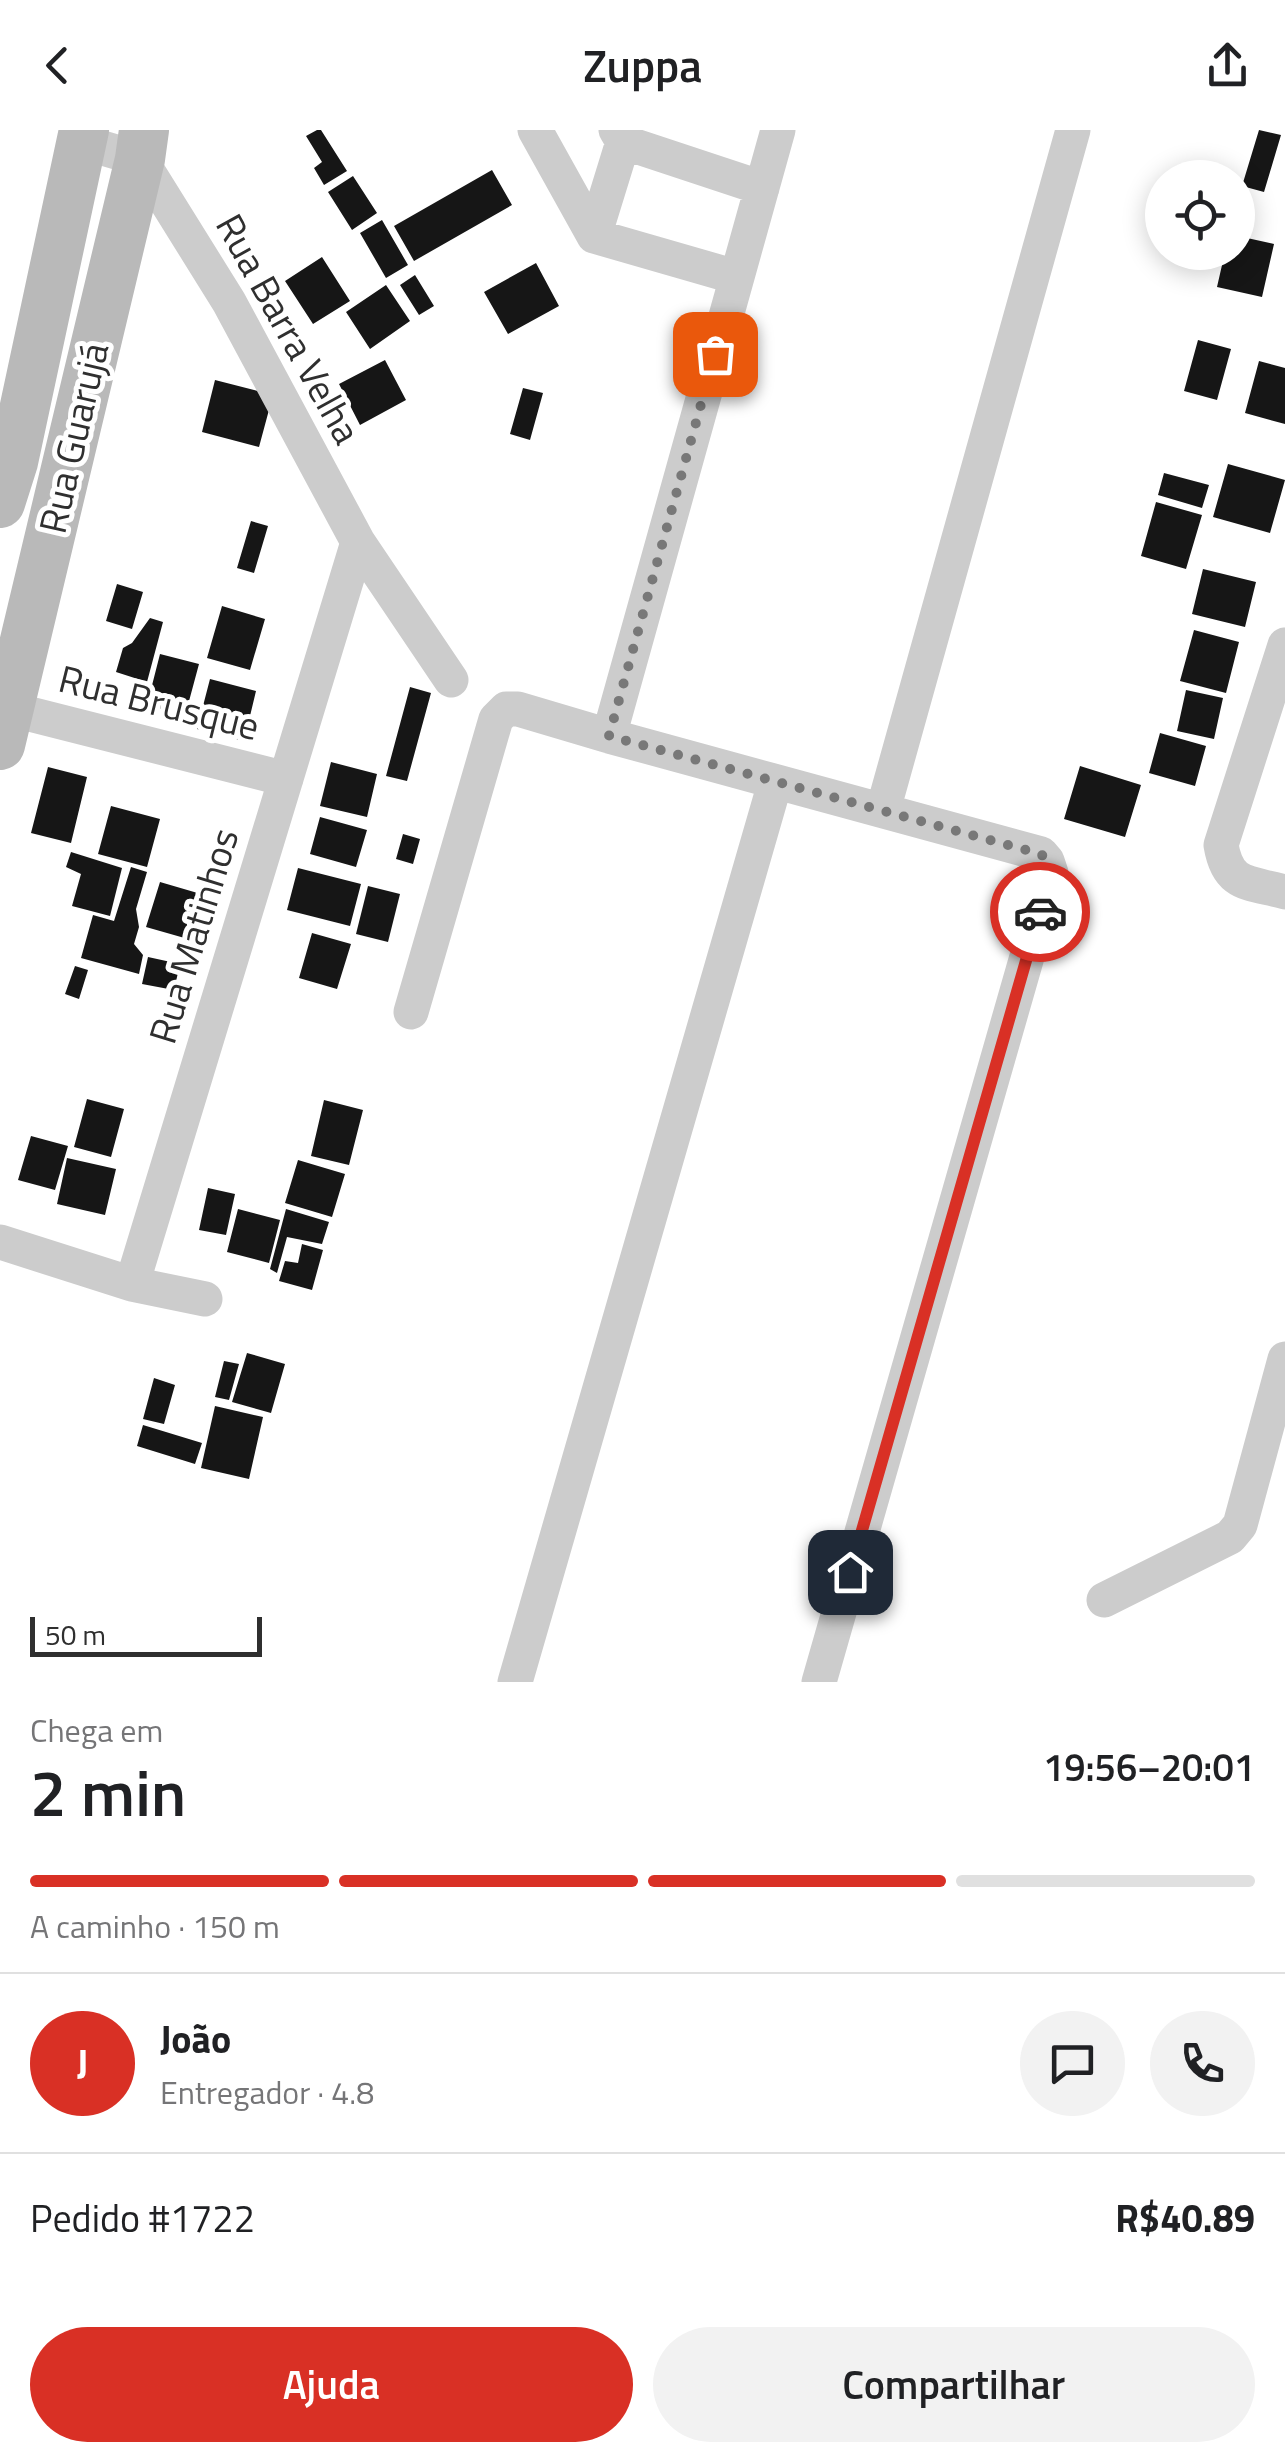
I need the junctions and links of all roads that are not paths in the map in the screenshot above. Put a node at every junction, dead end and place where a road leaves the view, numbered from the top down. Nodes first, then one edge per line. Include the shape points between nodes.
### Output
1 (535, 130) edge
2 (778, 130) edge
3 (1073, 130) edge
4 (83, 136) edge
5 (620, 136) edge
6 (142, 145) edge
7 (762, 188) junction
8 (594, 236) junction
9 (736, 277) junction
10 (0, 503) edge
11 (358, 542) junction
12 (1285, 645) edge
13 (451, 680) dead end
14 (5, 727) edge
15 (609, 736) junction
16 (286, 778) junction
17 (774, 783) junction
18 (884, 810) junction
19 (1285, 892) edge
20 (412, 1012) dead end
21 (0, 1242) edge
22 (132, 1284) junction
23 (204, 1300) dead end
24 (1285, 1359) edge
25 (1104, 1600) dead end
26 (515, 1682) edge
27 (818, 1682) edge

1 - 8 street
2 - 7 street
3 - 18 street
4 - 6 street
4 - 10 main road, Rua Guarujá
5 - 7 street
5 - 8 street
6 - 11 street, Rua Barra Velha
6 - 14 main road, Rua Guarujá
7 - 9 street
8 - 9 street
9 - 15 street
11 - 13 street, Rua Barra Velha
11 - 16 street, Rua Matinhos
12 - 19 street via 1221,845 1224,866 1236,879
14 - 16 street, Rua Brusque
15 - 17 street
15 - 20 street via 518,710 506,709 496,719
16 - 22 street, Rua Matinhos
17 - 18 street
17 - 26 street
18 - 27 street via 1041,854 1051,873
21 - 22 street
22 - 23 street
24 - 25 street via 1240,1525 1230,1538

